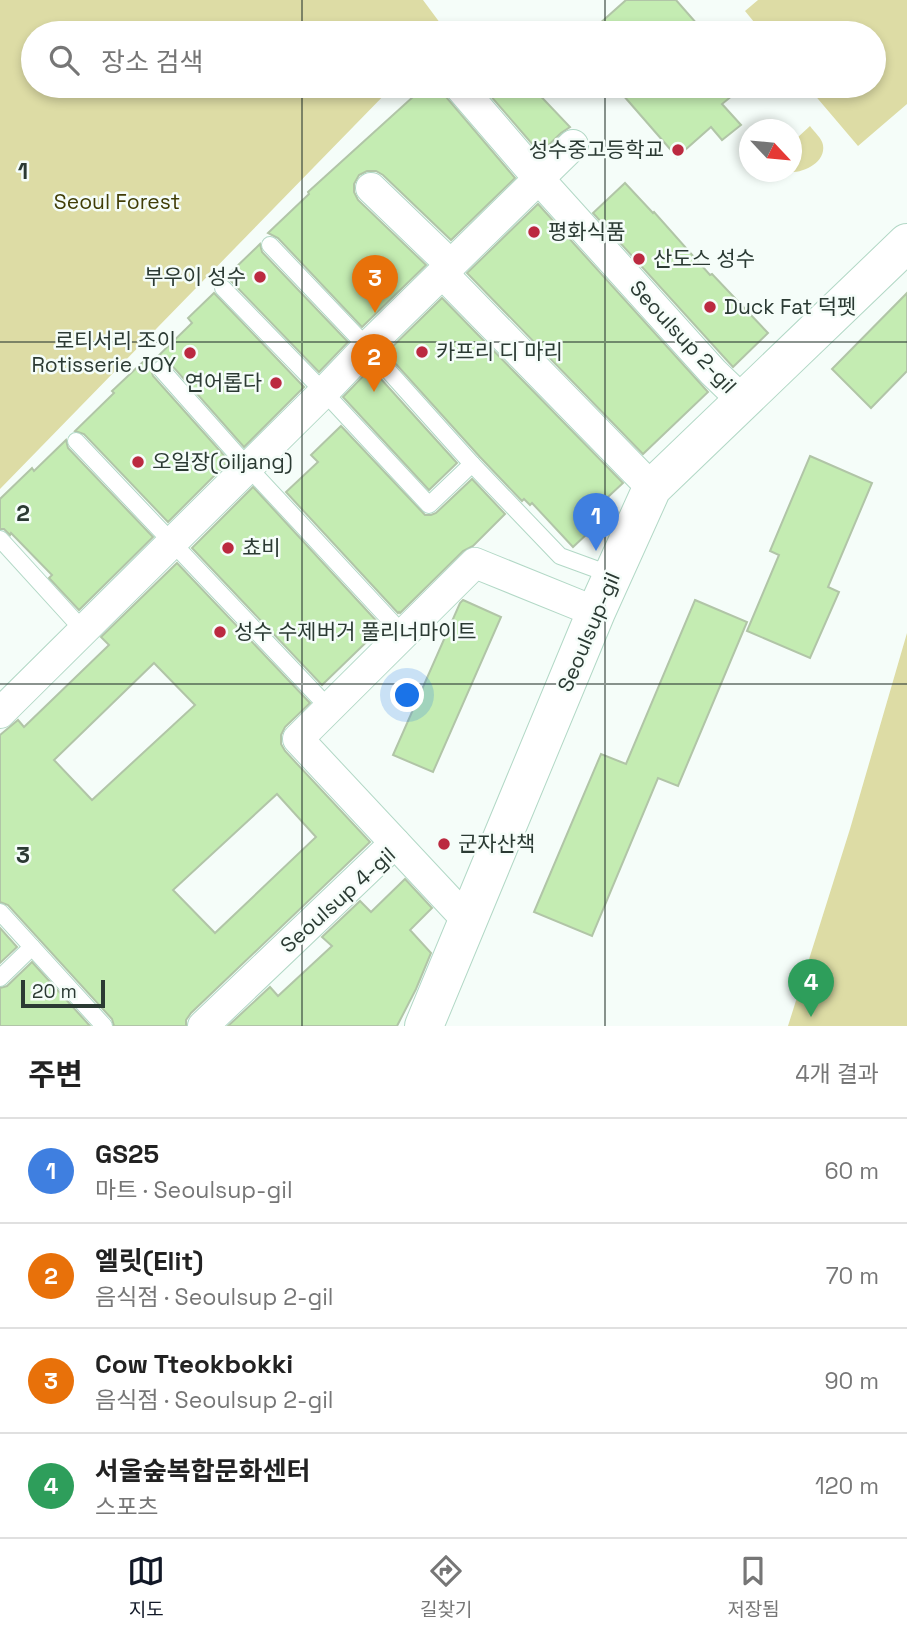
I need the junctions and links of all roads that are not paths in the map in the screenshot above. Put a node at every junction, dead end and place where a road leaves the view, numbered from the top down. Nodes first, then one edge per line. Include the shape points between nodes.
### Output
1 (469, 98) edge
2 (573, 145) dead end
3 (539, 179) junction
4 (371, 188) dead end
5 (907, 243) edge
6 (270, 245) dead end
7 (447, 270) junction
8 (223, 289) dead end
9 (367, 347) junction
10 (161, 369) dead end
11 (324, 391) junction
12 (743, 401) junction
13 (75, 442) dead end
14 (472, 464) junction
15 (248, 467) junction
16 (652, 488) junction
17 (0, 539) edge
18 (172, 543) junction
19 (613, 576) junction
20 (596, 612) junction
21 (83, 630) junction
22 (403, 634) junction
23 (329, 708) junction
24 (0, 713) edge
25 (395, 843) junction
26 (0, 912) edge
27 (468, 920) junction
28 (32, 947) junction
29 (0, 978) edge
30 (424, 1024) edge
31 (104, 1026) edge
32 (203, 1026) edge

1 - 3 street, Seoulsup 2-gil
2 - 3 street
3 - 7 street
3 - 12 street, Seoulsup 2-gil
4 - 7 street
5 - 12 street, Seoulsup-gil
6 - 9 lane
7 - 9 street
7 - 16 street
8 - 11 lane
9 - 11 street
9 - 14 lane
10 - 15 lane
11 - 14 lane via 429,505
11 - 15 street
12 - 16 street, Seoulsup-gil
13 - 18 lane
14 - 19 lane via 560,556
15 - 18 street
15 - 22 lane
16 - 19 street, Seoulsup-gil
17 - 21 lane
18 - 21 street
18 - 23 lane
19 - 20 street, Seoulsup-gil
20 - 22 street via 475,563
20 - 27 street, Seoulsup-gil
21 - 24 street
22 - 23 street
23 - 25 street via 298,739
25 - 27 street, Seoulsup 4-gil
25 - 32 street, Seoulsup 4-gil
26 - 28 lane
27 - 30 street, Seoulsup-gil
28 - 29 lane
28 - 31 lane

